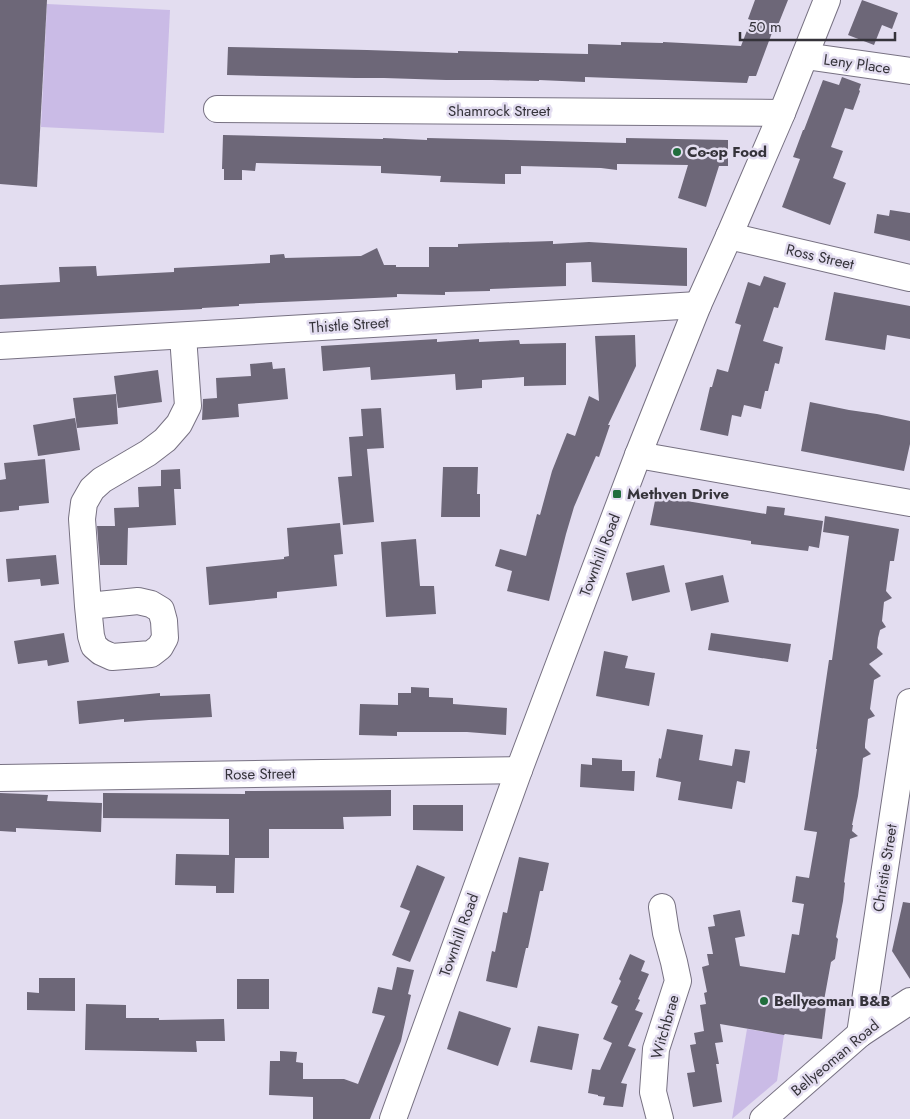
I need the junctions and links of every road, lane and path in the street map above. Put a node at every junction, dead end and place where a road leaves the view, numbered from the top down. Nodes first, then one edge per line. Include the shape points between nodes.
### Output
1 (827, 0) edge
2 (805, 56) junction
3 (910, 71) edge
4 (217, 109) dead end
5 (782, 113) junction
6 (729, 236) junction
7 (910, 278) edge
8 (698, 305) junction
9 (184, 336) junction
10 (0, 346) edge
11 (638, 455) junction
12 (910, 503) edge
13 (88, 606) dead end
14 (909, 714) edge
15 (519, 770) junction
16 (0, 778) edge
17 (662, 907) dead end
18 (910, 1001) edge
19 (860, 1034) junction
20 (393, 1119) edge
21 (660, 1119) edge
22 (763, 1119) edge

1 - 2 street, Townhill Road
2 - 3 street, Leny Place
2 - 5 street, Townhill Road
4 - 5 street, Shamrock Street
5 - 6 street, Townhill Road
6 - 7 street, Ross Street
6 - 8 street, Townhill Road
8 - 9 street, Thistle Street
8 - 11 street, Townhill Road
9 - 10 street, Thistle Street
9 - 13 street via 188,406 179,424 154,449 102,480 84,503 82,520
11 - 12 street
11 - 15 street, Townhill Road
14 - 19 street, Christie Street
15 - 16 street, Rose Street
15 - 20 street, Townhill Road
17 - 21 street, Witchbrae via 678,981 656,1049 654,1092
18 - 19 street, Bellyeoman Road
19 - 22 street, Bellyeoman Road

